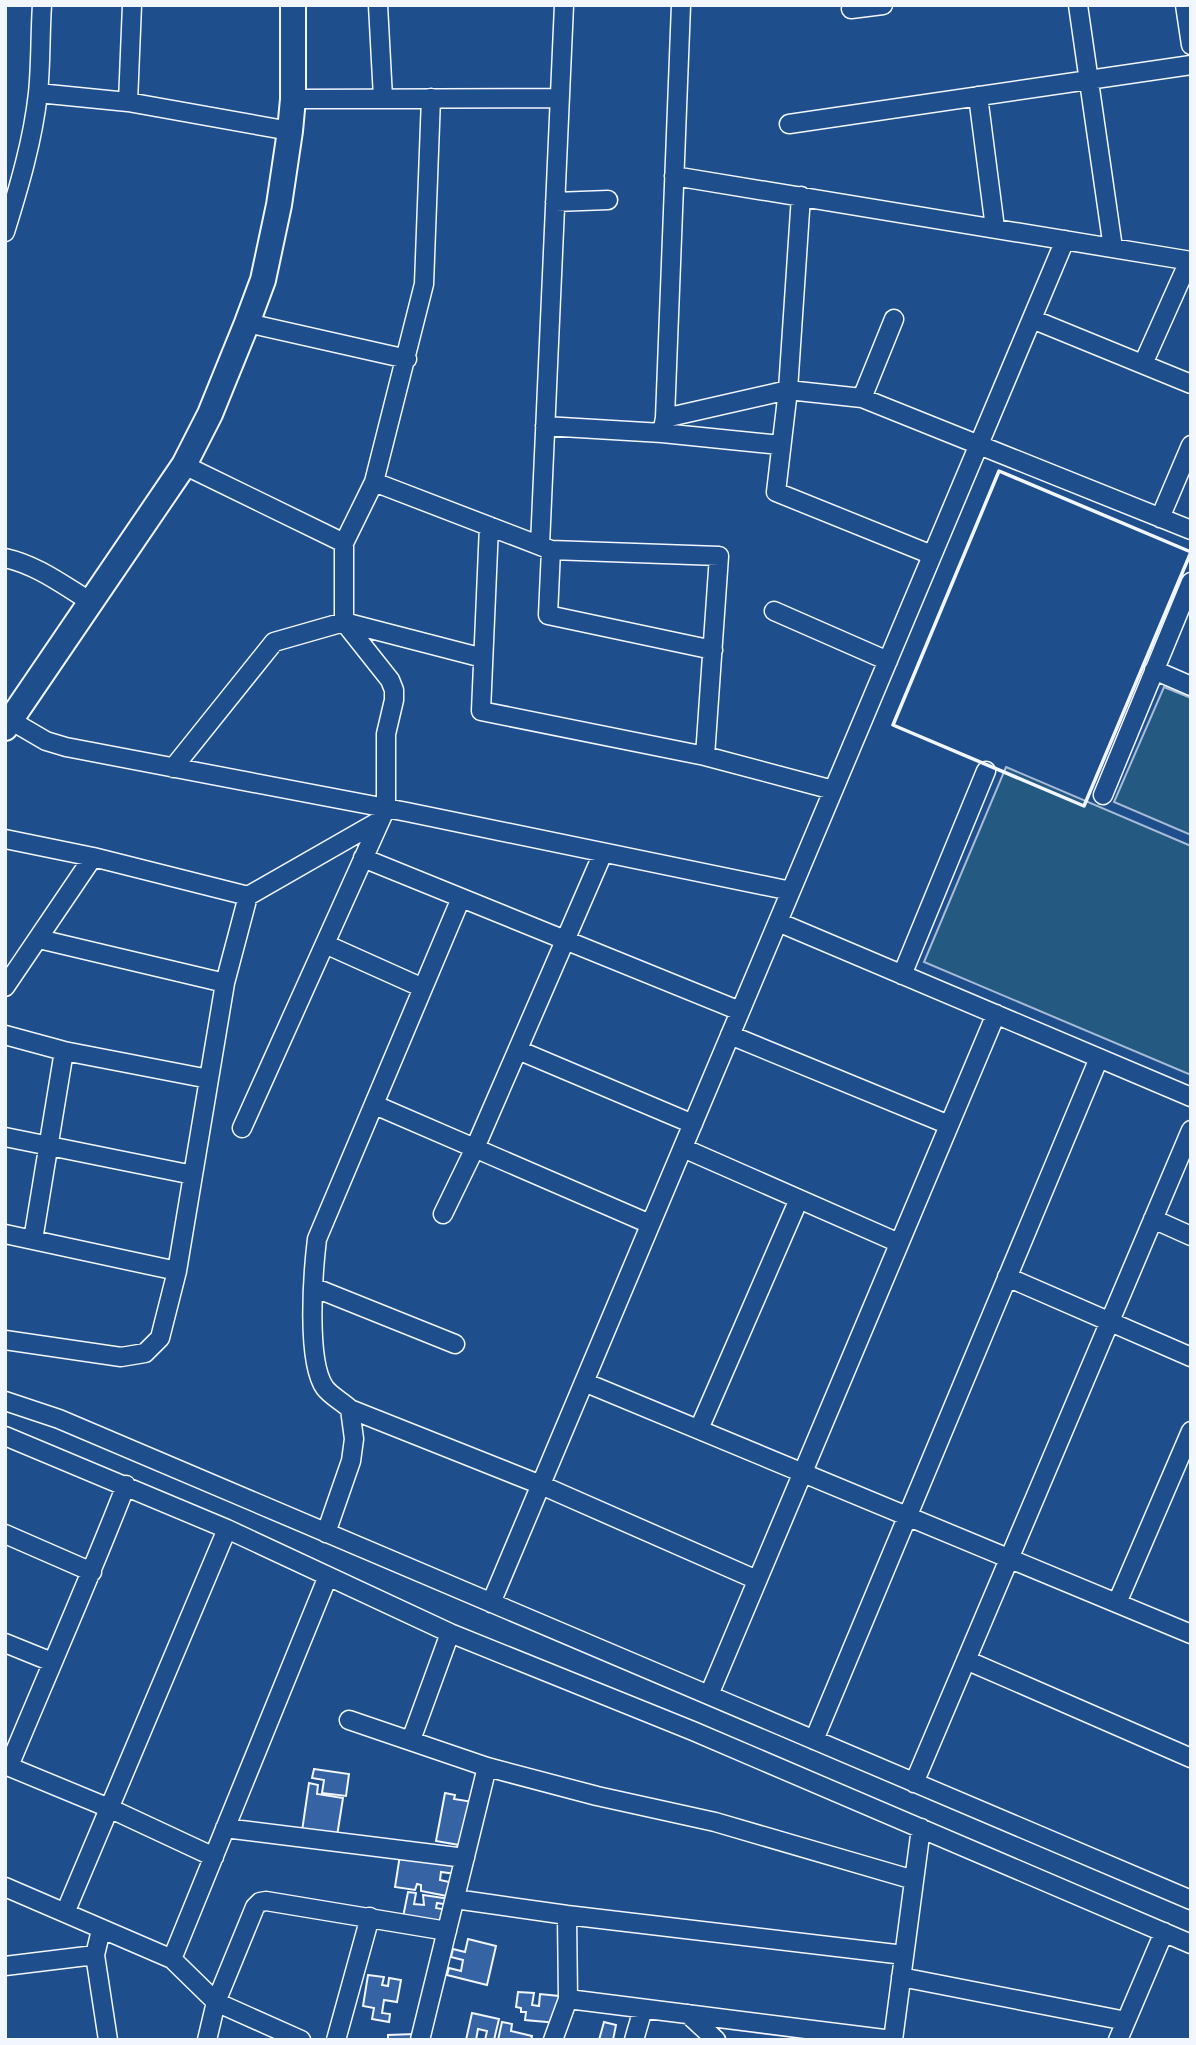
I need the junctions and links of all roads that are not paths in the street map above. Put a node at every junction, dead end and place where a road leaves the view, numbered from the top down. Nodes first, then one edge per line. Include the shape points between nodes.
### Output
1 (41, 5) edge
2 (132, 5) edge
3 (293, 5) edge
4 (378, 5) edge
5 (564, 5) edge
6 (681, 5) edge
7 (883, 5) edge
8 (1078, 5) edge
9 (1185, 5) edge
10 (851, 9) dead end
11 (1191, 45) edge
12 (1191, 65) edge
13 (1089, 80) junction
14 (38, 93) junction
15 (978, 96) junction
16 (383, 98) junction
17 (432, 98) junction
18 (560, 98) junction
19 (293, 99) junction
20 (128, 102) junction
21 (789, 124) dead end
22 (290, 131) junction
23 (674, 176) junction
24 (801, 196) junction
25 (608, 200) dead end
26 (555, 202) junction
27 (995, 228) junction
28 (5, 232) edge
29 (1065, 240) junction
30 (1113, 248) junction
31 (1190, 261) edge
32 (1032, 319) junction
33 (894, 320) dead end
34 (247, 323) junction
35 (407, 359) junction
36 (1143, 364) junction
37 (1191, 384) edge
38 (788, 390) junction
39 (862, 398) junction
40 (545, 426) junction
41 (663, 426) junction
42 (780, 445) junction
43 (1191, 445) edge
44 (978, 446) junction
45 (184, 465) junction
46 (374, 482) junction
47 (1160, 518) junction
48 (489, 526) junction
49 (1191, 530) edge
50 (344, 543) junction
51 (545, 548) junction
52 (932, 555) junction
53 (5, 558) edge
54 (1191, 582) edge
55 (91, 602) junction
56 (774, 611) dead end
57 (344, 622) junction
58 (713, 650) junction
59 (484, 659) junction
60 (888, 661) junction
61 (1154, 670) junction
62 (1191, 686) edge
63 (7, 722) edge
64 (705, 756) junction
65 (173, 768) junction
66 (986, 771) dead end
67 (833, 790) junction
68 (1103, 795) dead end
69 (382, 814) junction
70 (5, 839) edge
71 (603, 853) junction
72 (93, 857) junction
73 (363, 858) junction
74 (791, 891) junction
75 (247, 896) junction
76 (461, 898) junction
77 (778, 922) junction
78 (39, 939) junction
79 (565, 940) junction
80 (325, 944) junction
81 (902, 975) junction
82 (225, 983) junction
83 (5, 988) edge
84 (423, 988) junction
85 (740, 1011) junction
86 (996, 1014) junction
87 (5, 1035) edge
88 (730, 1035) junction
89 (518, 1049) junction
90 (64, 1051) junction
91 (1099, 1058) junction
92 (209, 1079) junction
93 (1191, 1097) edge
94 (374, 1105) junction
95 (693, 1124) junction
96 (949, 1125) junction
97 (242, 1128) dead end
98 (1191, 1130) edge
99 (5, 1137) edge
100 (49, 1146) junction
101 (683, 1147) junction
102 (475, 1148) junction
103 (193, 1175) junction
104 (799, 1199) junction
105 (443, 1214) dead end
106 (1153, 1219) junction
107 (650, 1224) junction
108 (5, 1234) edge
109 (1191, 1236) edge
110 (33, 1240) junction
111 (900, 1243) junction
112 (177, 1271) junction
113 (1007, 1277) junction
114 (313, 1287) junction
115 (1110, 1322) junction
116 (5, 1340) edge
117 (456, 1344) dead end
118 (1191, 1357) edge
119 (584, 1382) junction
120 (5, 1401) edge
121 (350, 1409) junction
122 (699, 1429) junction
123 (1191, 1431) edge
124 (5, 1436) edge
125 (803, 1472) junction
126 (126, 1485) junction
127 (541, 1485) junction
128 (908, 1516) junction
129 (227, 1529) junction
130 (326, 1533) junction
131 (5, 1534) edge
132 (1009, 1558) junction
133 (92, 1572) junction
134 (328, 1576) junction
135 (757, 1580) junction
136 (491, 1603) junction
137 (1117, 1603) junction
138 (450, 1633) junction
139 (1191, 1633) edge
140 (5, 1643) edge
141 (966, 1660) junction
142 (51, 1662) junction
143 (709, 1696) junction
144 (349, 1720) dead end
145 (411, 1740) junction
146 (814, 1740) junction
147 (1191, 1758) edge
148 (7, 1765) edge
149 (487, 1768) junction
150 (914, 1783) junction
151 (110, 1808) junction
152 (225, 1828) junction
153 (921, 1828) junction
154 (214, 1857) junction
155 (465, 1858) junction
156 (914, 1880) junction
157 (5, 1887) edge
158 (455, 1899) junction
159 (1191, 1900) edge
160 (65, 1913) junction
161 (567, 1916) junction
162 (370, 1917) junction
163 (101, 1930) junction
164 (447, 1931) junction
165 (1164, 1932) junction
166 (1191, 1944) edge
167 (95, 1955) junction
168 (904, 1955) junction
169 (172, 1959) junction
170 (5, 1966) edge
171 (901, 1977) junction
172 (568, 1999) junction
173 (216, 2002) junction
174 (643, 2009) junction
175 (688, 2014) junction
176 (1126, 2021) junction
177 (817, 2035) edge
178 (108, 2040) edge
179 (207, 2040) edge
180 (301, 2040) edge
181 (336, 2040) edge
182 (420, 2040) edge
183 (553, 2040) edge
184 (634, 2040) edge
185 (716, 2040) edge
186 (893, 2040) edge
187 (1118, 2040) edge

1 - 14 street
2 - 20 street
3 - 19 street
4 - 16 street
5 - 18 street
6 - 23 street
7 - 10 street
8 - 13 street
9 - 11 street
12 - 13 street
13 - 15 street
13 - 30 street
14 - 20 street
14 - 28 street via 19,189
15 - 21 street
15 - 27 street
16 - 17 street
16 - 19 street
17 - 18 street
17 - 35 street via 424,284
18 - 26 street
19 - 22 street
20 - 22 street
22 - 34 street via 266,268
23 - 24 street
23 - 41 street
24 - 27 street
24 - 38 street
25 - 26 street
26 - 40 street
27 - 29 street
29 - 30 street
29 - 32 street
30 - 31 street
31 - 36 street
32 - 36 street
32 - 44 street
33 - 39 street
34 - 35 street
34 - 45 street
35 - 46 street
36 - 37 street
38 - 39 street
38 - 41 street
38 - 42 street
39 - 44 street
40 - 41 street
40 - 51 street
41 - 42 street
42 - 52 street via 776,492
43 - 47 street
44 - 47 street
44 - 52 street
45 - 50 street
45 - 55 street
46 - 48 street
46 - 50 street
47 - 49 street
48 - 51 street
48 - 59 street
50 - 57 street
51 - 58 street via 548,615
51 - 58 street via 719,556
52 - 60 street
53 - 55 street via 44,572
54 - 61 street
55 - 63 street
56 - 60 street
57 - 59 street
57 - 65 street via 274,642
57 - 69 street via 394,690 386,734
58 - 64 street
59 - 64 street via 481,711
60 - 67 street
61 - 62 street
61 - 68 street
63 - 65 street via 66,747
64 - 67 street
65 - 69 street
66 - 81 street
67 - 74 street
69 - 71 street
69 - 73 street
69 - 75 street
70 - 72 street
71 - 74 street
71 - 79 street
72 - 75 street
72 - 78 street
73 - 76 street
73 - 80 street
74 - 77 street
75 - 82 street
76 - 79 street
76 - 84 street
77 - 81 street
77 - 85 street
78 - 82 street
78 - 83 street
79 - 85 street
79 - 89 street
80 - 84 street
80 - 97 street
81 - 86 street
82 - 92 street
84 - 94 street
85 - 88 street
86 - 91 street
86 - 96 street
87 - 90 street
88 - 95 street
88 - 96 street
89 - 95 street
89 - 102 street
90 - 92 street
90 - 100 street
91 - 93 street
91 - 113 street
92 - 103 street
94 - 102 street
94 - 114 street via 317,1239
95 - 101 street
96 - 111 street
98 - 106 street
99 - 100 street
100 - 103 street
100 - 110 street
101 - 104 street
101 - 107 street
102 - 105 street
102 - 107 street
103 - 112 street
104 - 111 street
104 - 122 street
106 - 109 street
106 - 115 street
107 - 119 street
108 - 110 street
110 - 112 street
111 - 125 street
112 - 116 street via 160,1338 145,1353 121,1357
113 - 115 street
113 - 128 street
114 - 117 street
114 - 121 street via 316,1367 326,1389
115 - 118 street
115 - 132 street
119 - 122 street
119 - 127 street
120 - 130 street via 59,1419
121 - 127 street
121 - 130 street via 351,1461
122 - 125 street
123 - 137 street
124 - 126 street
125 - 128 street
125 - 135 street
126 - 129 street
126 - 133 street
127 - 135 street
127 - 136 street
128 - 132 street
128 - 146 street
129 - 134 street
129 - 151 street
130 - 136 street
131 - 133 street
132 - 137 street
132 - 141 street
133 - 142 street
134 - 138 street
134 - 152 street
135 - 143 street
136 - 143 street
137 - 139 street
138 - 145 street
138 - 153 street
140 - 142 street
141 - 147 street
141 - 150 street
142 - 148 street
143 - 146 street
144 - 145 street
145 - 149 street
146 - 150 street
148 - 151 street
149 - 155 street
149 - 156 street via 715,1822
150 - 159 street
151 - 154 street
151 - 160 street
152 - 154 street
152 - 155 street
153 - 156 street
153 - 165 street
154 - 169 street
155 - 158 street
156 - 168 street
157 - 160 street
158 - 161 street
158 - 164 street
160 - 163 street
161 - 168 street
161 - 172 street
162 - 164 street
162 - 173 street via 260,1902
162 - 181 street
163 - 167 street
163 - 169 street
164 - 182 street
165 - 166 street
165 - 176 street
167 - 170 street
167 - 178 street
168 - 171 street
169 - 173 street
171 - 176 street
171 - 186 street
172 - 174 street
172 - 183 street
173 - 179 street
173 - 180 street
174 - 175 street
174 - 184 street
175 - 177 street
175 - 185 street
176 - 187 street
177 - 186 street

